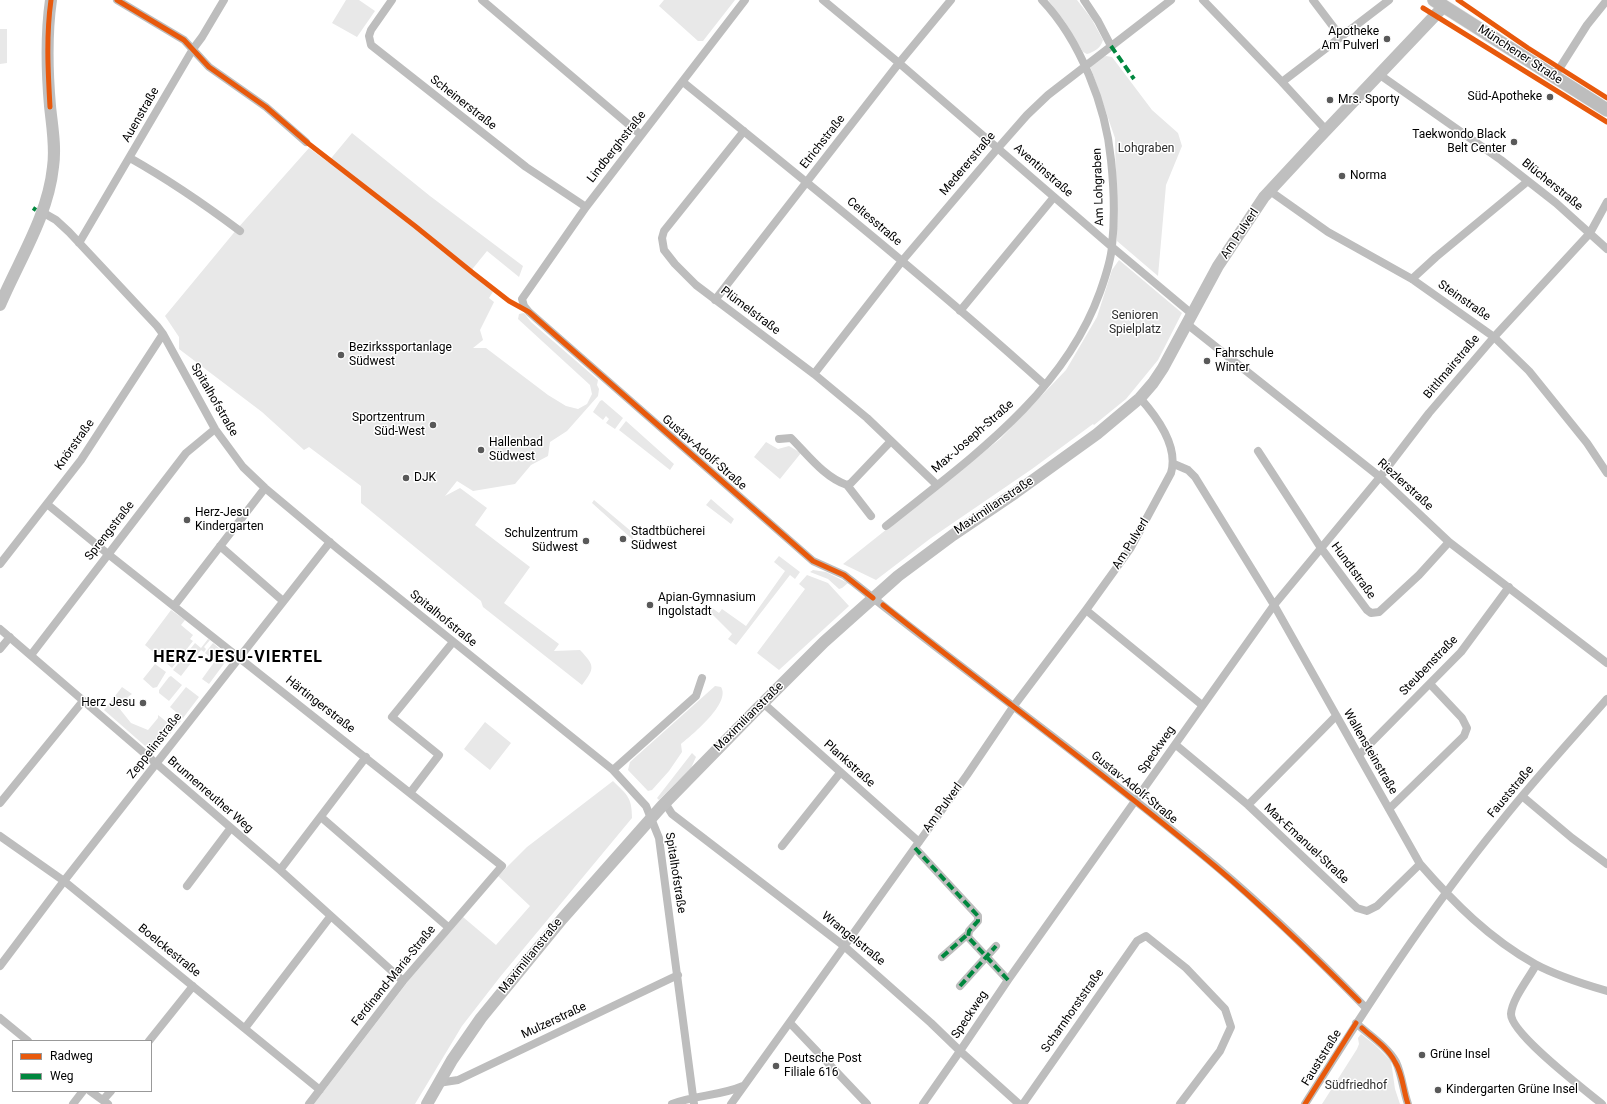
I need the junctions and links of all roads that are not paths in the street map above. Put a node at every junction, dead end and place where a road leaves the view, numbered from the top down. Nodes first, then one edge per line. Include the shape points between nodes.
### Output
1 (51, 0) edge
2 (117, 0) edge
3 (224, 0) edge
4 (392, 0) edge
5 (482, 0) edge
6 (745, 0) edge
7 (822, 0) edge
8 (951, 0) edge
9 (1042, 0) edge
10 (1084, 0) edge
11 (1171, 0) edge
12 (1204, 0) edge
13 (1314, 0) edge
14 (1389, 0) edge
15 (1607, 0) edge
16 (1443, 2) edge
17 (1341, 37) junction
18 (1110, 46) junction
19 (193, 49) junction
20 (899, 63) junction
21 (1086, 65) junction
22 (1380, 75) junction
23 (1554, 77) junction
24 (683, 82) junction
25 (1282, 82) junction
26 (1607, 110) edge
27 (1326, 130) junction
28 (744, 131) junction
29 (641, 135) junction
30 (306, 142) dead end
31 (998, 148) junction
32 (130, 158) junction
33 (1528, 181) junction
34 (807, 182) junction
35 (1270, 191) junction
36 (1054, 197) junction
37 (1607, 202) edge
38 (586, 207) junction
39 (42, 212) junction
40 (240, 231) dead end
41 (1590, 233) junction
42 (79, 243) junction
43 (1112, 247) junction
44 (1607, 249) edge
45 (902, 262) junction
46 (1412, 280) junction
47 (716, 300) junction
48 (0, 305) edge
49 (960, 311) junction
50 (529, 312) joint
51 (1190, 319) junction
52 (163, 334) junction
53 (1494, 337) junction
54 (814, 374) junction
55 (1045, 385) junction
56 (1140, 398) junction
57 (215, 428) junction
58 (780, 439) dead end
59 (891, 441) junction
60 (1258, 451) dead end
61 (1174, 464) junction
62 (1607, 473) edge
63 (1380, 477) junction
64 (847, 485) junction
65 (937, 485) junction
66 (265, 488) junction
67 (47, 504) junction
68 (871, 516) dead end
69 (886, 526) dead end
70 (330, 542) junction
71 (1449, 542) junction
72 (220, 546) junction
73 (1321, 548) junction
74 (108, 554) junction
75 (0, 564) edge
76 (1509, 587) junction
77 (873, 598) junction
78 (283, 601) junction
79 (1274, 605) junction
80 (174, 606) junction
81 (1086, 610) junction
82 (0, 629) edge
83 (10, 637) junction
84 (453, 642) junction
85 (0, 649) edge
86 (31, 655) junction
87 (239, 657) junction
88 (1607, 663) edge
89 (702, 678) dead end
90 (1430, 684) junction
91 (1607, 699) edge
92 (83, 701) junction
93 (763, 703) junction
94 (1202, 705) junction
95 (1013, 707) junction
96 (1336, 716) junction
97 (1176, 745) junction
98 (1359, 755) junction
99 (366, 757) junction
100 (156, 765) junction
101 (613, 770) junction
102 (840, 773) junction
103 (410, 793) junction
104 (1522, 796) junction
105 (1135, 801) junction
106 (0, 803) edge
107 (665, 803) junction
108 (1248, 805) junction
109 (1389, 809) junction
110 (321, 816) junction
111 (652, 818) junction
112 (230, 829) junction
113 (0, 836) edge
114 (917, 845) junction
115 (782, 846) dead end
116 (1420, 864) junction
117 (1607, 864) edge
118 (502, 866) joint
119 (280, 870) junction
120 (64, 881) junction
121 (187, 886) dead end
122 (1446, 893) junction
123 (330, 917) junction
124 (448, 927) junction
125 (968, 934) junction
126 (844, 946) junction
127 (996, 946) dead end
128 (942, 956) dead end
129 (987, 957) junction
130 (1536, 965) junction
131 (0, 966) edge
132 (678, 975) junction
133 (1008, 980) junction
134 (403, 981) junction
135 (193, 986) junction
136 (960, 986) dead end
137 (1607, 991) edge
138 (1366, 1008) junction
139 (0, 1018) edge
140 (790, 1023) junction
141 (1356, 1023) junction
142 (246, 1028) junction
143 (27, 1040) edge
144 (150, 1040) edge
145 (960, 1051) junction
146 (438, 1083) junction
147 (744, 1086) junction
148 (320, 1090) junction
149 (82, 1092) edge
150 (91, 1092) edge
151 (110, 1092) edge
152 (694, 1101) edge
153 (105, 1102) edge
154 (73, 1104) edge
155 (309, 1104) edge
156 (427, 1104) edge
157 (672, 1104) edge
158 (731, 1104) edge
159 (867, 1104) edge
160 (922, 1104) edge
161 (1019, 1104) edge
162 (1023, 1104) edge
163 (1180, 1104) edge
164 (1305, 1104) edge
165 (1408, 1104) edge
166 (1602, 1104) edge

1 - 39 street via 48,71 54,154 51,180
2 - 19 street via 184,40
3 - 19 street, Auenstraße
4 - 38 street, Scheinerstraße via 371,30 371,45 526,167
5 - 29 street
6 - 24 street, Lindberghstraße
7 - 20 street, Aventinstraße
8 - 20 street, Etrichstraße
9 - 21 street, Am Lohgraben via 1058,20
10 - 18 street
11 - 18 street, Medererstraße
12 - 25 street
13 - 17 street
14 - 17 street
15 - 23 street via 1587,25
16 - 22 street, Am Pulverl
16 - 23 main road, Münchener Straße
17 - 25 street
18 - 21 street, Medererstraße
19 - 30 street via 209,67 266,107
19 - 32 street, Auenstraße
20 - 31 street, Aventinstraße
20 - 34 street, Etrichstraße
21 - 31 street, Medererstraße via 1048,95
21 - 43 street, Am Lohgraben via 1109,139
22 - 27 street, Am Pulverl
22 - 33 street, Blücherstraße
23 - 26 main road, Münchener Straße
24 - 28 street, Celtesstraße
24 - 29 street, Lindberghstraße
25 - 27 street
27 - 35 street, Am Pulverl
28 - 34 street, Celtesstraße
28 - 47 street, Plümelstraße via 668,225 662,238 664,250 675,264
29 - 38 street, Lindberghstraße
31 - 36 street, Aventinstraße
31 - 45 street, Medererstraße
32 - 40 street via 197,199
32 - 42 street, Auenstraße
33 - 41 street, Blücherstraße
33 - 46 street
34 - 45 street, Celtesstraße
34 - 47 street, Etrichstraße
35 - 46 street, Steinstraße via 1328,232
35 - 51 street, Am Pulverl via 1228,250
36 - 43 street, Aventinstraße
36 - 49 street
37 - 41 street, Bittlmairstraße
38 - 50 street, Lindberghstraße via 522,299
39 - 42 street, Spitalhofstraße via 56,220
39 - 48 street
41 - 44 street, Blücherstraße
41 - 53 street, Bittlmairstraße
42 - 52 street, Spitalhofstraße
43 - 51 street, Aventinstraße
43 - 55 street, Max-Joseph-Straße via 1104,279 1087,322 1072,350
45 - 49 street, Celtesstraße
45 - 54 street, Medererstraße
46 - 53 street, Steinstraße
47 - 54 street, Plümelstraße
49 - 55 street, Celtesstraße
50 - 77 street, Gustav-Adolf-Straße via 813,562 844,575
51 - 56 street, Am Pulverl via 1163,368
51 - 63 street, Riezlerstraße
52 - 57 street, Spitalhofstraße
52 - 67 street, Knörstraße via 80,460
53 - 62 street, Steinstraße via 1529,371 1587,443
53 - 63 street, Bittlmairstraße via 1429,413
54 - 59 street, Plümelstraße
55 - 65 street, Max-Joseph-Straße via 993,439
56 - 61 street via 1170,443
56 - 77 street, Maximilianstraße via 1097,434 925,554
57 - 66 street, Spitalhofstraße via 243,467
57 - 74 street, Sprengstraße via 186,453
58 - 64 street via 791,438 836,482
59 - 64 street
59 - 65 street, Plümelstraße
60 - 73 street, Hundtstraße
61 - 79 street, Wallensteinstraße via 1188,470 1195,478
61 - 81 street, Am Pulverl via 1130,549
63 - 71 street, Riezlerstraße
63 - 73 street, Speckweg
64 - 68 street
65 - 69 street, Max-Joseph-Straße
66 - 70 street, Spitalhofstraße
66 - 72 street
67 - 74 street, Härtingerstraße
67 - 75 street, Knörstraße
70 - 78 street, Zeppelinstraße
70 - 84 street, Spitalhofstraße
71 - 73 street, Hundtstraße via 1385,607 1379,612 1371,613
71 - 76 street, Riezlerstraße
72 - 78 street
72 - 80 street
73 - 79 street, Speckweg
74 - 80 street, Härtingerstraße
74 - 86 street, Sprengstraße
76 - 88 street, Riezlerstraße
76 - 90 street, Steubenstraße via 1461,652
77 - 93 street, Maximilianstraße via 824,642
77 - 95 street, Gustav-Adolf-Straße
78 - 87 street, Zeppelinstraße
79 - 94 street, Speckweg
79 - 96 street, Wallensteinstraße
80 - 87 street, Härtingerstraße
81 - 94 street
81 - 95 street, Am Pulverl
82 - 83 street, Brunnenreuther Weg
83 - 85 street
83 - 86 street, Brunnenreuther Weg
84 - 101 street, Spitalhofstraße
84 - 103 street via 392,717 439,755
86 - 92 street, Brunnenreuther Weg
87 - 99 street, Härtingerstraße
87 - 100 street, Zeppelinstraße
89 - 101 street via 696,696
90 - 98 street, Steubenstraße
90 - 109 street via 1462,718 1467,728 1464,736
91 - 104 street, Fauststraße
92 - 100 street, Brunnenreuther Weg
92 - 106 street
93 - 102 street, Plankstraße
93 - 107 street, Maximilianstraße
94 - 97 street, Speckweg
95 - 105 street, Gustav-Adolf-Straße
95 - 114 street, Am Pulverl
96 - 98 street, Wallensteinstraße
96 - 108 street
97 - 105 street, Speckweg
97 - 108 street, Max-Emanuel-Straße
98 - 109 street, Wallensteinstraße
99 - 103 street, Härtingerstraße
99 - 110 street
100 - 112 street, Brunnenreuther Weg
100 - 120 street, Zeppelinstraße
101 - 111 street, Spitalhofstraße via 642,801
102 - 114 street, Plankstraße
102 - 115 street
103 - 118 street, Härtingerstraße
104 - 117 street
104 - 122 street, Fauststraße
105 - 133 street, Speckweg
105 - 138 street, Gustav-Adolf-Straße via 1225,875
107 - 111 street, Maximilianstraße
107 - 126 street, Wrangelstraße via 672,814
108 - 116 street, Max-Emanuel-Straße via 1357,908 1367,911 1377,906
109 - 116 street, Wallensteinstraße
110 - 119 street
110 - 124 street
111 - 132 street, Spitalhofstraße via 659,838
111 - 146 street, Maximilianstraße via 562,918 481,1018
112 - 119 street, Brunnenreuther Weg
112 - 121 street
113 - 120 street, Boelckestraße
114 - 125 street, Plankstraße via 978,916 978,921
114 - 126 street, Am Pulverl
116 - 122 street, Wallensteinstraße
118 - 124 street, Ferdinand-Maria-Straße
119 - 123 street, Brunnenreuther Weg
120 - 131 street, Zeppelinstraße
120 - 135 street, Boelckestraße
122 - 130 street, Wallensteinstraße via 1490,933
122 - 138 street, Fauststraße
123 - 134 street, Brunnenreuther Weg
123 - 142 street
124 - 134 street, Ferdinand-Maria-Straße
125 - 128 street
125 - 129 street
126 - 140 street, Am Pulverl
126 - 145 street, Wrangelstraße
127 - 129 street
129 - 133 street
129 - 136 street
130 - 137 street, Wallensteinstraße
130 - 166 street via 1514,1004 1511,1015 1514,1024 1536,1048
132 - 146 street, Mulzerstraße via 458,1080
132 - 152 street, Spitalhofstraße
133 - 145 street, Speckweg
134 - 148 street, Ferdinand-Maria-Straße
135 - 142 street, Boelckestraße
135 - 144 street
138 - 141 street, Fauststraße
139 - 143 street
140 - 147 street, Am Pulverl
140 - 159 street
141 - 164 street, Fauststraße
141 - 165 street via 1382,1046 1395,1062
142 - 148 street, Boelckestraße
145 - 160 street, Speckweg
145 - 161 street, Wrangelstraße
146 - 156 street, Maximilianstraße
147 - 152 street
147 - 158 street, Am Pulverl
148 - 155 street, Ferdinand-Maria-Straße
149 - 154 street
150 - 153 street
151 - 153 street
152 - 157 street
162 - 163 street, Scharnhorststraße via 1137,942 1146,936 1186,968 1225,1009 1231,1027 1220,1051

